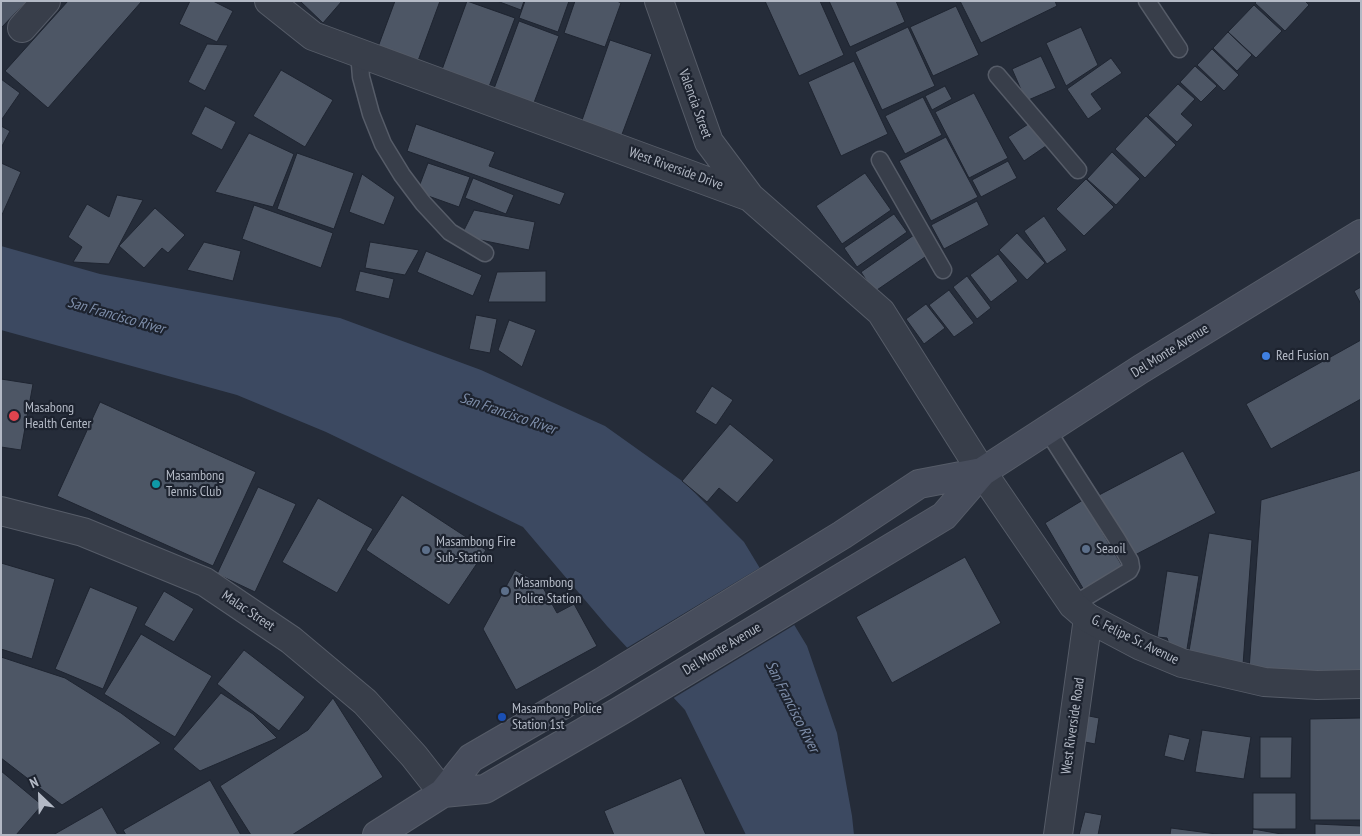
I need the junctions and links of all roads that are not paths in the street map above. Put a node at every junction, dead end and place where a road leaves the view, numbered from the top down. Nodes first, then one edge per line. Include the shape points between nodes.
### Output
1 (46, 1) edge
2 (269, 1) edge
3 (1147, 1) edge
4 (662, 2) edge
5 (22, 28) dead end
6 (1179, 49) dead end
7 (359, 53) junction
8 (997, 75) dead end
9 (880, 160) dead end
10 (1078, 170) dead end
11 (750, 196) junction
12 (1361, 234) edge
13 (485, 253) dead end
14 (943, 270) dead end
15 (1047, 430) junction
16 (982, 472) junction
17 (1, 511) edge
18 (1080, 611) junction
19 (1361, 684) edge
20 (443, 793) junction
21 (377, 835) edge
22 (1058, 835) edge

1 - 5 street
2 - 7 street, West Riverside Drive via 313,36
3 - 6 lane
4 - 11 street, Valencia Street via 709,142
7 - 11 street, West Riverside Drive
7 - 13 lane via 361,77 371,114 383,144 402,175 450,232
8 - 10 lane
9 - 14 lane
11 - 16 street, West Riverside Drive via 881,312
12 - 15 main road, Del Monte Avenue
15 - 16 main road, Del Monte Avenue
15 - 18 lane via 1130,561 1129,571
16 - 18 street, G. Felipe Sr. Avenue
16 - 20 main road, Del Monte Avenue via 919,484 602,682 471,758
16 - 20 main road, Del Monte Avenue via 944,516 620,711 485,789
17 - 20 street, Malac Street via 83,532 205,582 291,640 364,702
18 - 19 street, G. Felipe Sr. Avenue via 1141,646 1182,663 1264,682
18 - 22 street, West Riverside Road
20 - 21 main road, Del Monte Avenue

